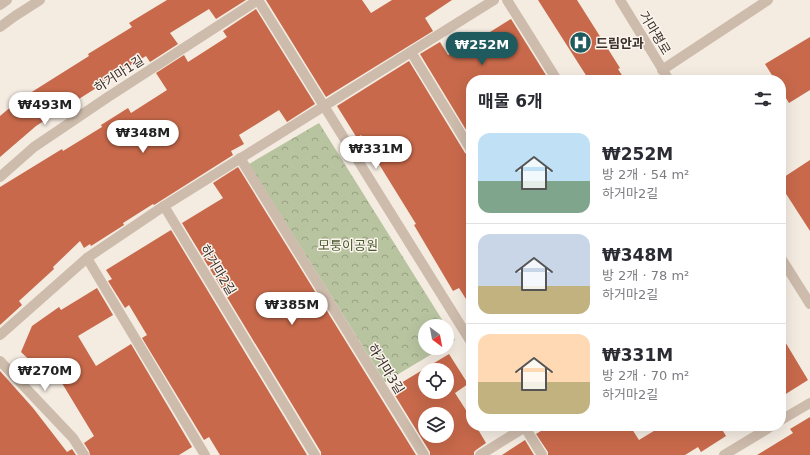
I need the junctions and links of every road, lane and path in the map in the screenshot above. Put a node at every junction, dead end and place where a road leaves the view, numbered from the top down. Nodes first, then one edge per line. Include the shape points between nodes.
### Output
1 (7, 0) edge
2 (40, 0) edge
3 (258, 0) edge
4 (494, 0) edge
5 (507, 0) edge
6 (620, 0) edge
7 (768, 0) edge
8 (0, 5) edge
9 (0, 27) edge
10 (411, 52) junction
11 (662, 70) junction
12 (554, 75) edge
13 (666, 75) edge
14 (323, 106) junction
15 (466, 142) edge
16 (240, 158) junction
17 (0, 177) edge
18 (164, 206) junction
19 (87, 258) junction
20 (786, 266) edge
21 (810, 304) edge
22 (466, 334) edge
23 (0, 335) edge
24 (0, 361) edge
25 (810, 403) edge
26 (786, 417) edge
27 (517, 431) edge
28 (528, 431) edge
29 (764, 431) edge
30 (84, 455) edge
31 (205, 455) edge
32 (315, 455) edge
33 (424, 455) edge
34 (480, 455) edge
35 (542, 455) edge
36 (724, 455) edge

1 - 8 street
2 - 9 street
3 - 14 street
3 - 17 street, 하거마1길 via 34,147
4 - 10 street
5 - 12 street
6 - 11 street, 거마평로
7 - 11 street
10 - 14 street
10 - 15 street
11 - 13 street, 거마평로
14 - 16 street
14 - 22 street
16 - 18 street
16 - 33 street, 하거마3길
18 - 19 street
18 - 32 street, 하거마2길
19 - 23 street
19 - 31 street
20 - 21 street
24 - 30 street via 74,438
25 - 26 street
27 - 34 street
28 - 35 street
29 - 36 street

